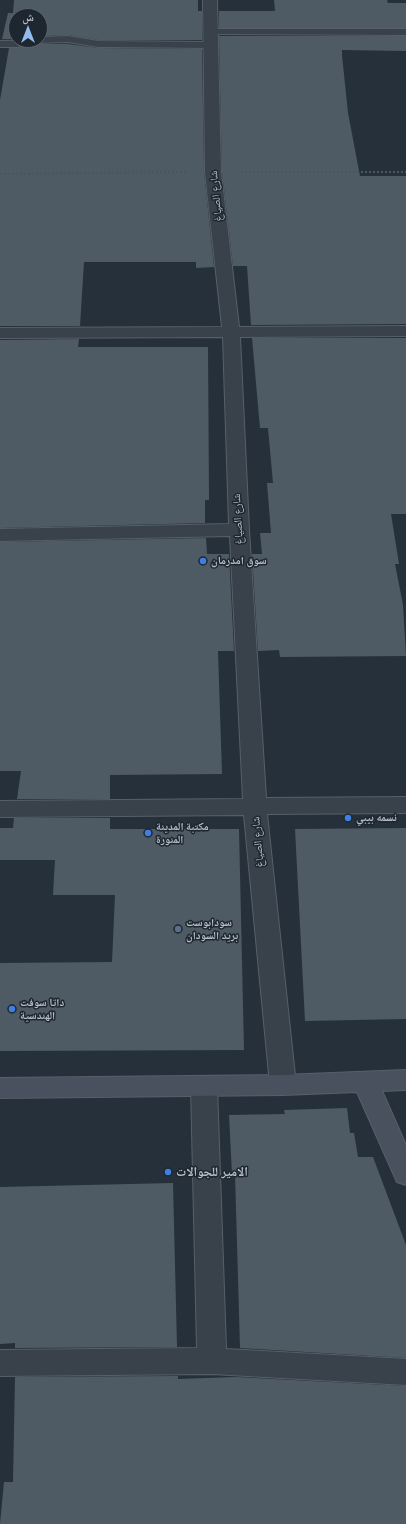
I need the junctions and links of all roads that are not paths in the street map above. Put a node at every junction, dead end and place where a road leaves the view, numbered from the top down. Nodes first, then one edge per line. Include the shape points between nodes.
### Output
1 (210, 0) edge
2 (406, 32) edge
3 (211, 38) junction
4 (48, 40) edge
5 (406, 331) edge
6 (0, 332) edge
7 (231, 332) junction
8 (238, 530) junction
9 (0, 535) edge
10 (406, 805) edge
11 (255, 807) junction
12 (0, 809) edge
13 (406, 1080) edge
14 (365, 1082) junction
15 (283, 1085) junction
16 (204, 1086) junction
17 (0, 1088) edge
18 (406, 1174) edge
19 (212, 1361) junction
20 (0, 1363) edge
21 (406, 1372) edge

1 - 3 street, شارع الصياغ
2 - 3 lane
3 - 4 lane via 98,44 68,39
3 - 7 street, شارع الصياغ via 213,172
5 - 7 street
6 - 7 street
7 - 8 street, شارع الصياغ
8 - 9 street
8 - 11 street, شارع الصياغ
10 - 11 street
11 - 12 street
11 - 15 street, شارع الصياغ
13 - 14 street
14 - 15 street
14 - 18 street
15 - 16 street
16 - 17 street
16 - 19 street
19 - 20 street
19 - 21 street

